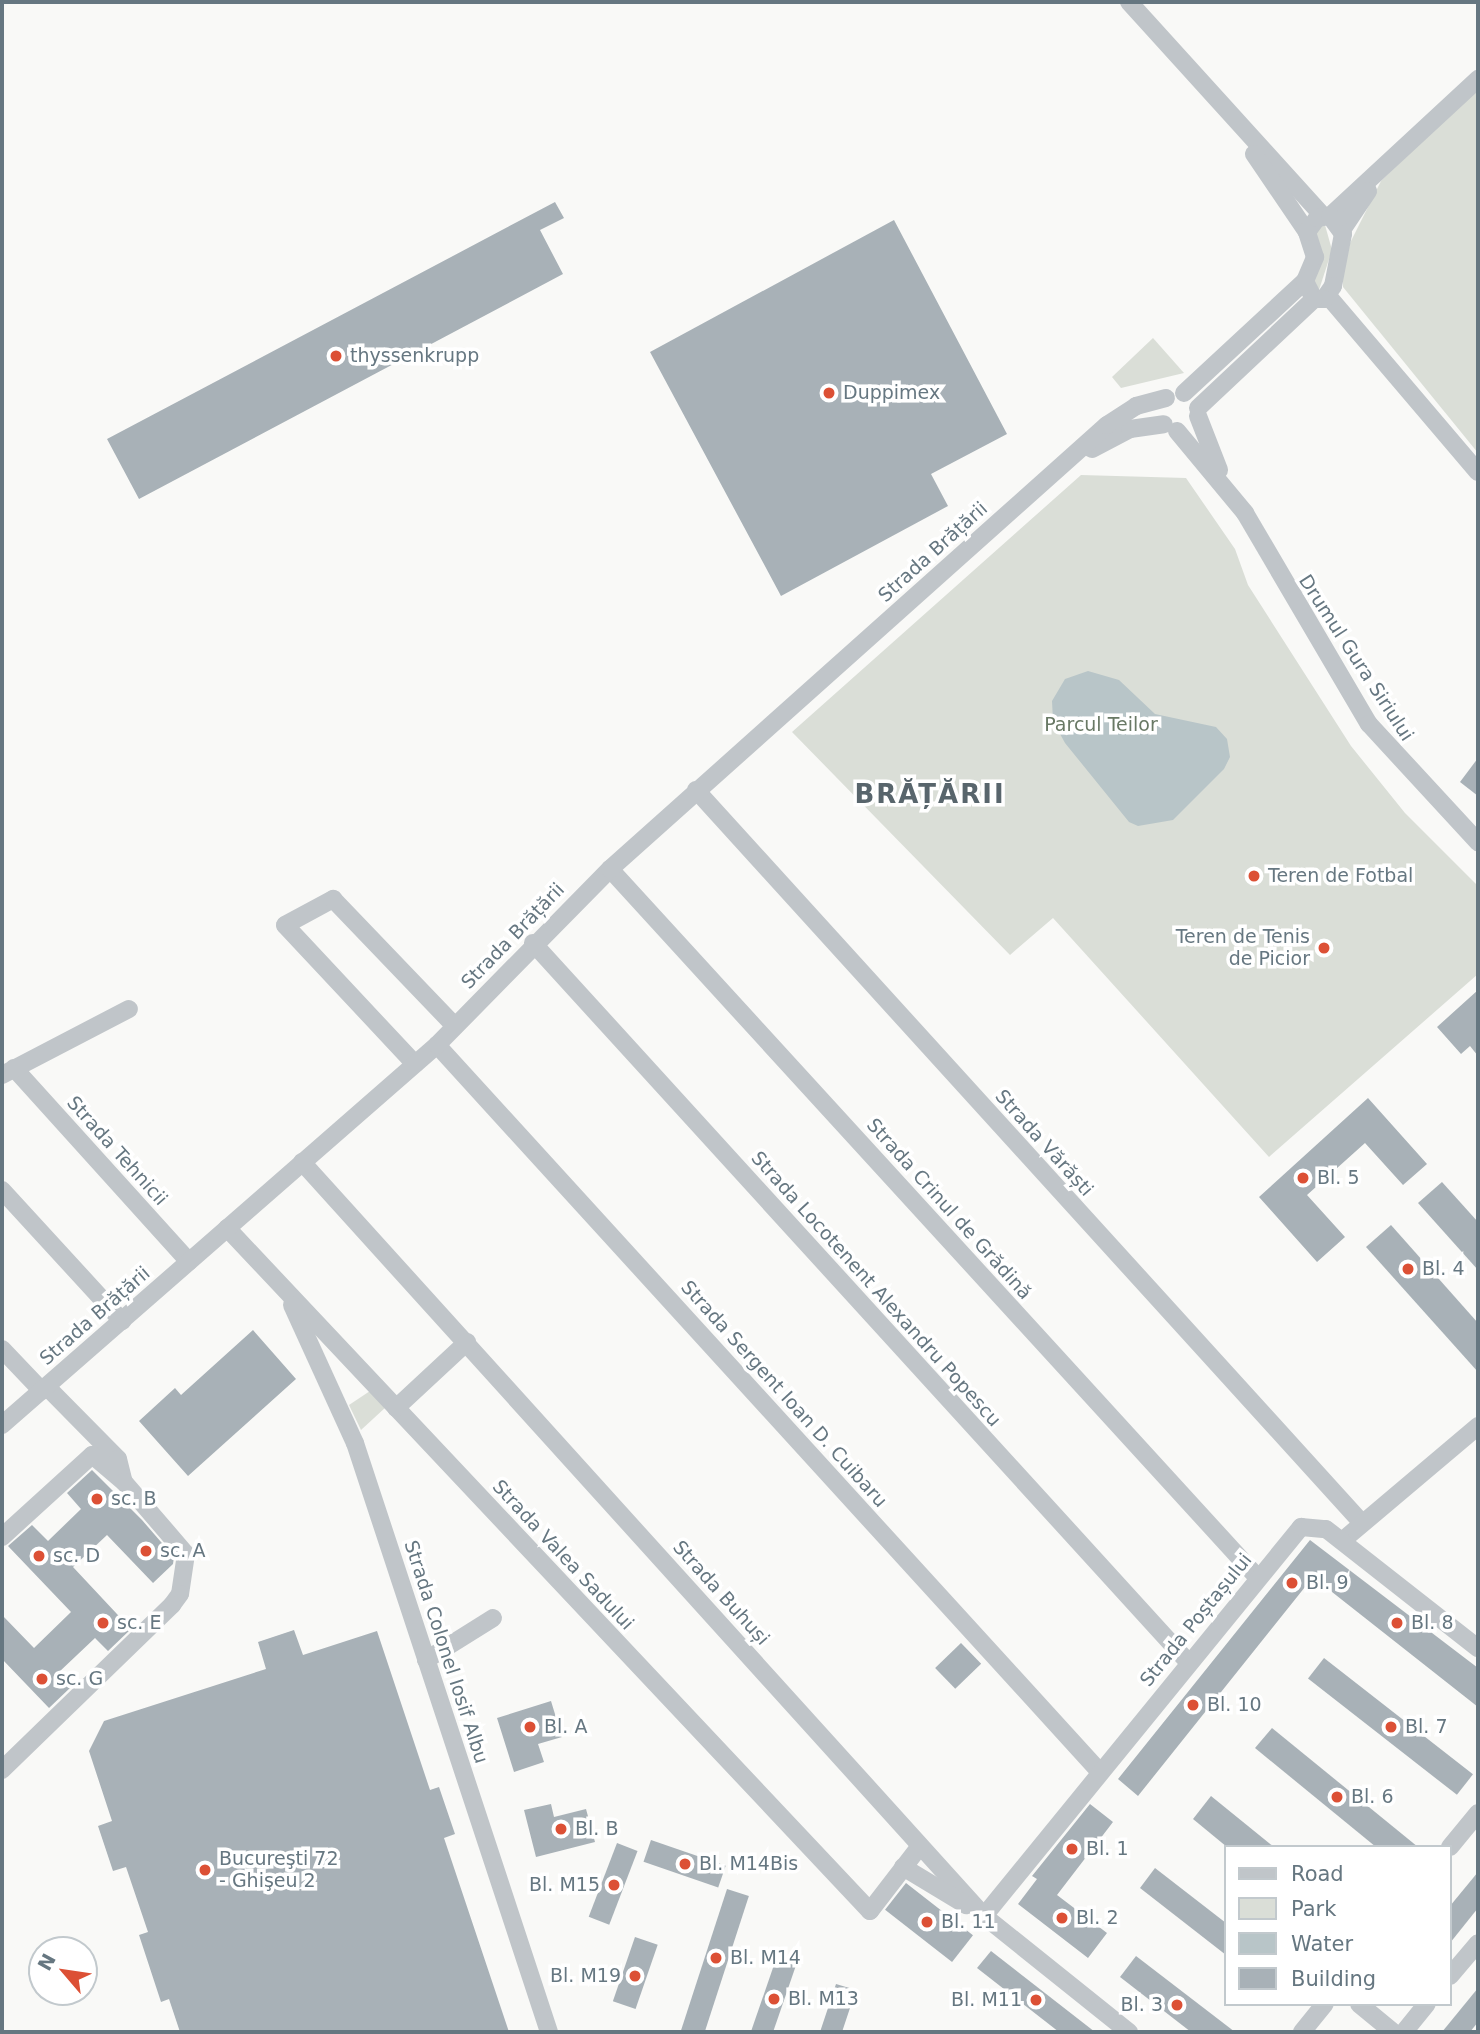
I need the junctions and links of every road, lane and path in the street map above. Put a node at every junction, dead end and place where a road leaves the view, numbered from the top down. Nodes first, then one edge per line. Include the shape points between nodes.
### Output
1 (1129, 2) edge
2 (1478, 79) edge
3 (1221, 105) junction
4 (1379, 173) junction
5 (1326, 216) junction
6 (1342, 230) junction
7 (1307, 232) junction
8 (1305, 281) junction
9 (1321, 297) junction
10 (1184, 393) junction
11 (1166, 398) junction
12 (1198, 412) junction
13 (1171, 427) junction
14 (1478, 472) edge
15 (1053, 474) junction
16 (1222, 480) junction
17 (696, 790) junction
18 (1478, 842) edge
19 (610, 869) junction
20 (533, 943) junction
21 (129, 1009) dead end
22 (455, 1026) junction
23 (436, 1045) junction
24 (415, 1064) junction
25 (8, 1071) edge
26 (302, 1162) junction
27 (2, 1190) edge
28 (227, 1228) junction
29 (189, 1262) junction
30 (286, 1293) junction
31 (122, 1321) junction
32 (467, 1342) junction
33 (2, 1349) edge
34 (44, 1389) junction
35 (396, 1408) junction
36 (2, 1425) edge
37 (1478, 1426) edge
38 (124, 1482) junction
39 (1362, 1523) junction
40 (2, 1537) edge
41 (1342, 1541) junction
42 (1258, 1578) junction
43 (493, 1618) dead end
44 (1478, 1648) edge
45 (426, 1660) junction
46 (1189, 1663) junction
47 (2, 1770) edge
48 (1100, 1772) junction
49 (1478, 1813) edge
50 (1452, 1845) edge
51 (920, 1846) junction
52 (903, 1867) junction
53 (984, 1916) junction
54 (1478, 1942) edge
55 (1452, 1974) edge
56 (1323, 2006) edge
57 (1361, 2006) edge
58 (1425, 2006) edge
59 (549, 2032) edge
60 (1129, 2032) edge
61 (1302, 2032) edge
62 (1393, 2032) edge
63 (1404, 2032) edge

1 - 3 street
2 - 4 street
3 - 5 street
3 - 7 street
4 - 5 street
4 - 6 street
5 - 6 street
5 - 7 street
6 - 9 street
7 - 8 street via 1315,257
8 - 9 street
8 - 10 street
9 - 12 street
9 - 14 street
10 - 11 street
10 - 12 street
11 - 13 street via 1161,408
11 - 15 street, Strada Brățării via 1125,412
12 - 13 street via 1188,429
12 - 16 street, Drumul Gura Siriului
13 - 15 street, Strada Brățării via 1129,429
13 - 16 street, Drumul Gura Siriului
15 - 17 street, Strada Brățării
16 - 18 street, Drumul Gura Siriului via 1369,724
17 - 19 street, Strada Brățării
17 - 39 street, Strada Vărăști
19 - 20 street, Strada Brățării
19 - 42 street, Strada Crinul de Grădină
20 - 22 street, Strada Brățării
20 - 46 street, Strada Locotenent Alexandru Popescu
21 - 25 street
22 - 23 street, Strada Brățării
22 - 24 street via 333,899 285,925
23 - 24 street, Strada Brățării
23 - 48 street, Strada Sergent Ioan D. Cuibaru
24 - 26 street, Strada Brățării
25 - 29 street, Strada Tehnicii
26 - 28 street, Strada Brățării
26 - 32 street, Strada Buhuși
27 - 31 street
28 - 29 street, Strada Brățării
28 - 30 street, Strada Valea Sadului
29 - 31 street, Strada Brățării
30 - 35 street, Strada Valea Sadului
30 - 45 street, Strada Colonel Iosif Albu via 355,1443
31 - 34 street, Strada Brățării
32 - 35 street
32 - 51 street, Strada Buhuși
33 - 34 street
34 - 36 street, Strada Brățării
34 - 38 street via 118,1459
35 - 52 street, Strada Valea Sadului via 870,1911
37 - 39 street
38 - 40 street via 99,1458 84,1458
38 - 47 street via 184,1545 180,1594
39 - 41 street
41 - 42 street, Strada Poștașului via 1321,1525 1301,1527
41 - 44 street, Strada Poștașului
42 - 46 street, Strada Poștașului
43 - 45 street
45 - 59 street, Strada Colonel Iosif Albu
46 - 48 street, Strada Poștașului
48 - 53 street, Strada Poștașului
49 - 50 street
51 - 52 street
51 - 53 street, Strada Buhuși
52 - 53 street
53 - 60 street, Strada Buhuși
54 - 55 street
56 - 61 street
57 - 62 street
58 - 63 street

